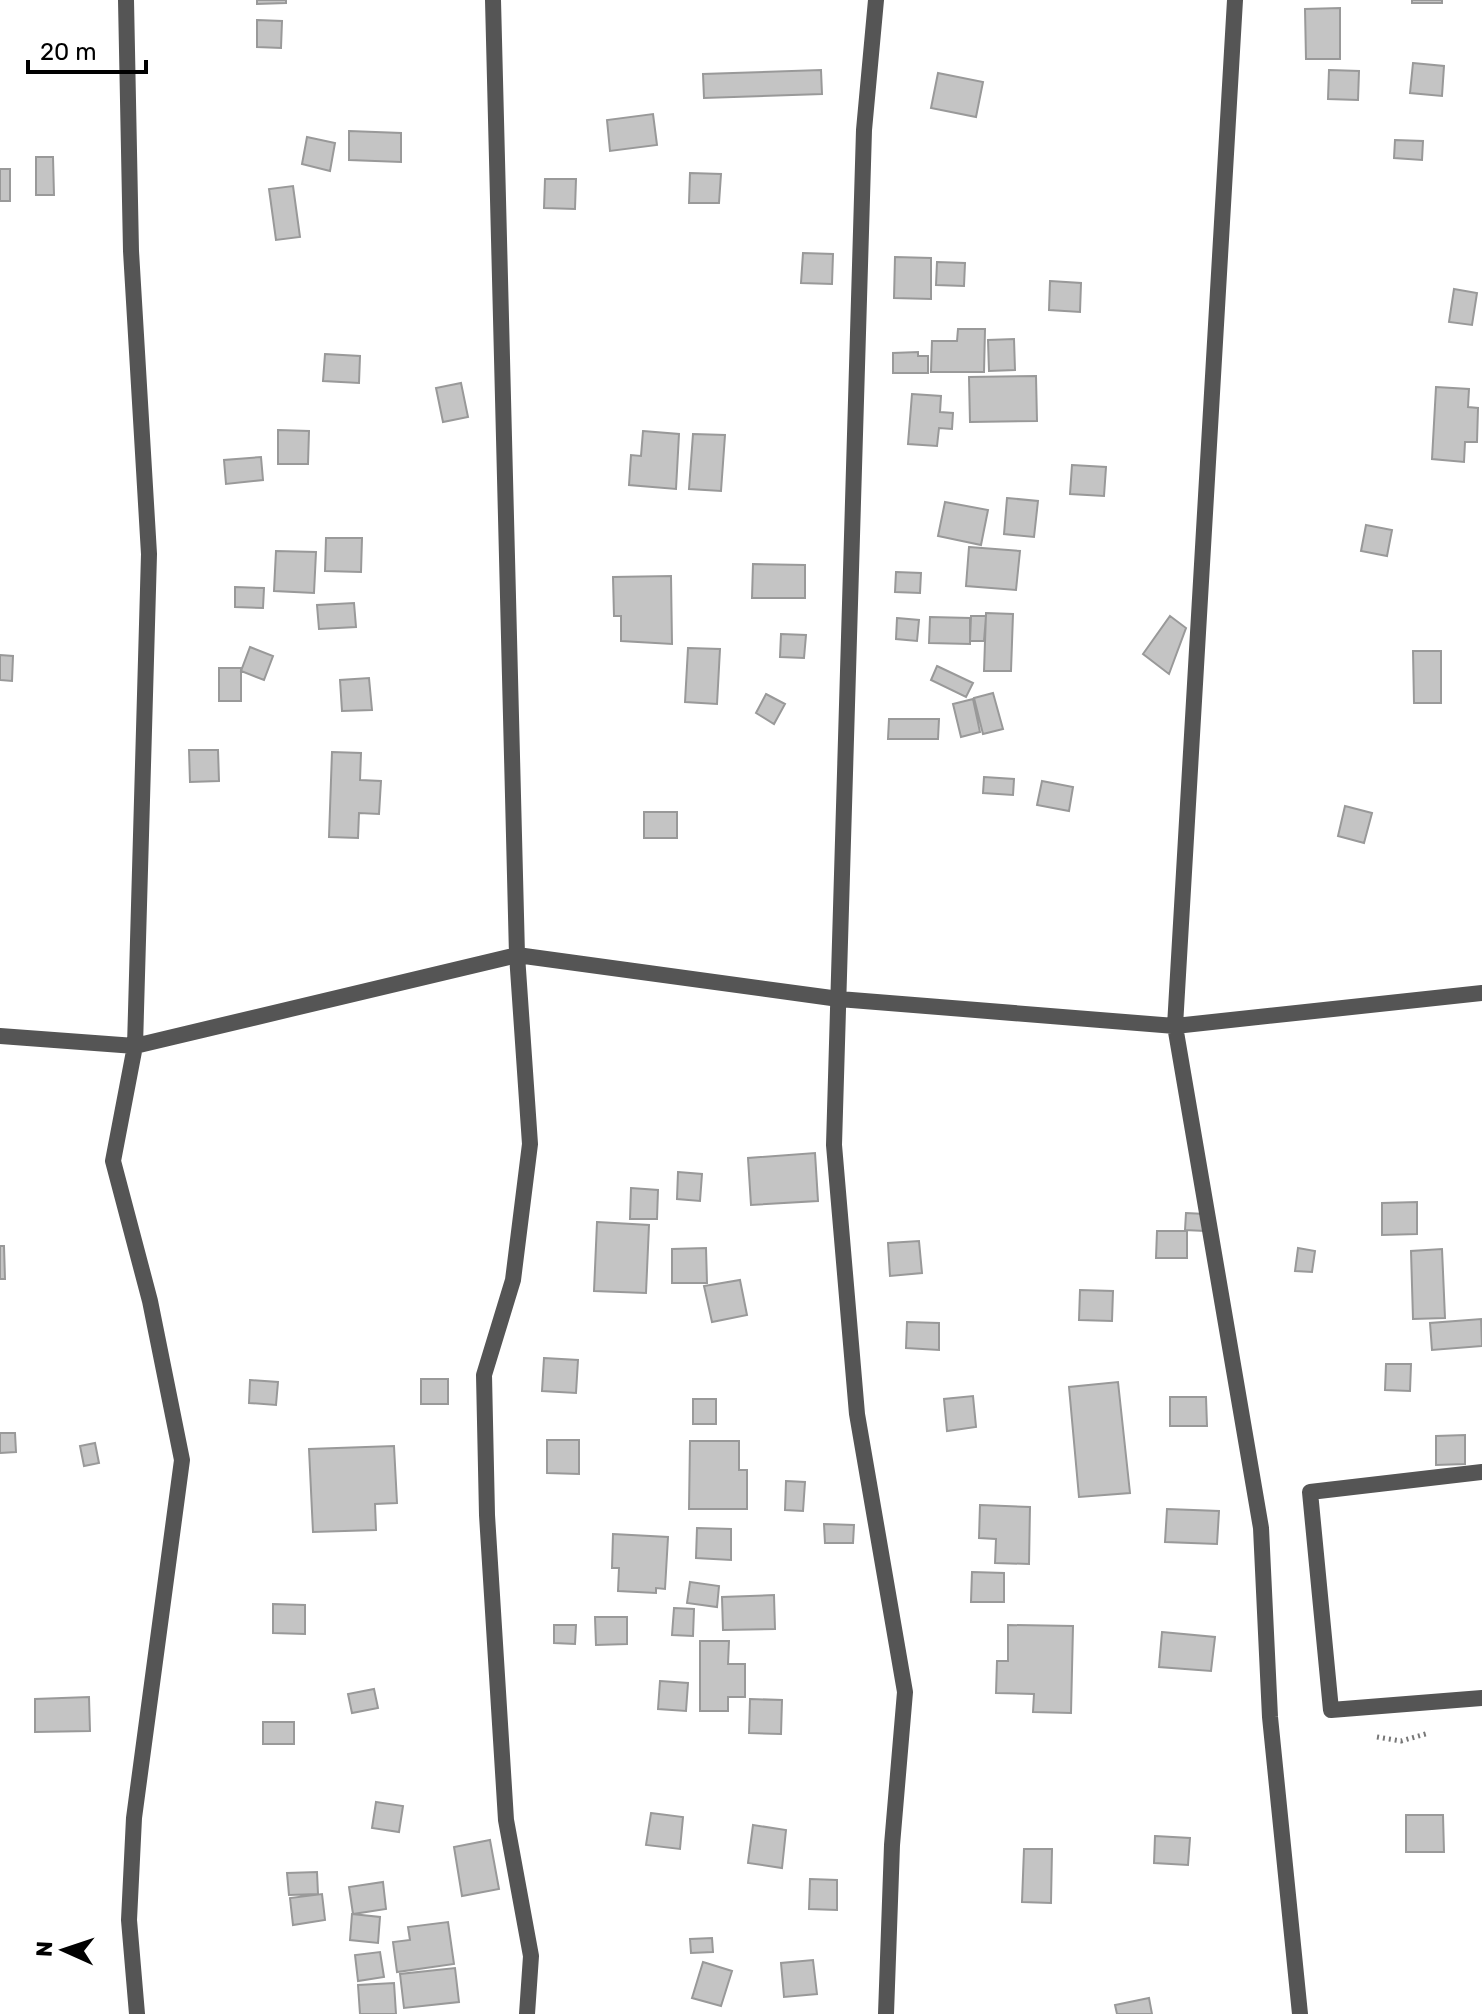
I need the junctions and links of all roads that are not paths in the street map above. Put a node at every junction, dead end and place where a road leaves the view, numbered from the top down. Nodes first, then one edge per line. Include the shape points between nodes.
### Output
1 (126, 0) edge
2 (493, 0) edge
3 (876, 0) edge
4 (1235, 0) edge
5 (517, 955) junction
6 (1482, 993) edge
7 (839, 999) junction
8 (1175, 1026) junction
9 (0, 1036) edge
10 (135, 1046) junction
11 (1482, 1472) edge
12 (1482, 1698) edge
13 (137, 2014) edge
14 (527, 2014) edge
15 (886, 2014) edge
16 (1300, 2014) edge

1 - 10 street via 131,251 149,554
2 - 5 street
3 - 7 street via 862,177
4 - 8 street
5 - 7 street
5 - 10 street
5 - 14 street via 530,1144 513,1280 484,1375 503,1776 531,1956
6 - 8 street
7 - 8 street
7 - 15 street via 834,1145 857,1414 905,1692
8 - 16 street via 1261,1528 1270,1717
9 - 10 street
10 - 13 street via 113,1161 150,1301 182,1460 134,1818 129,1920
11 - 12 street via 1310,1492 1331,1710

